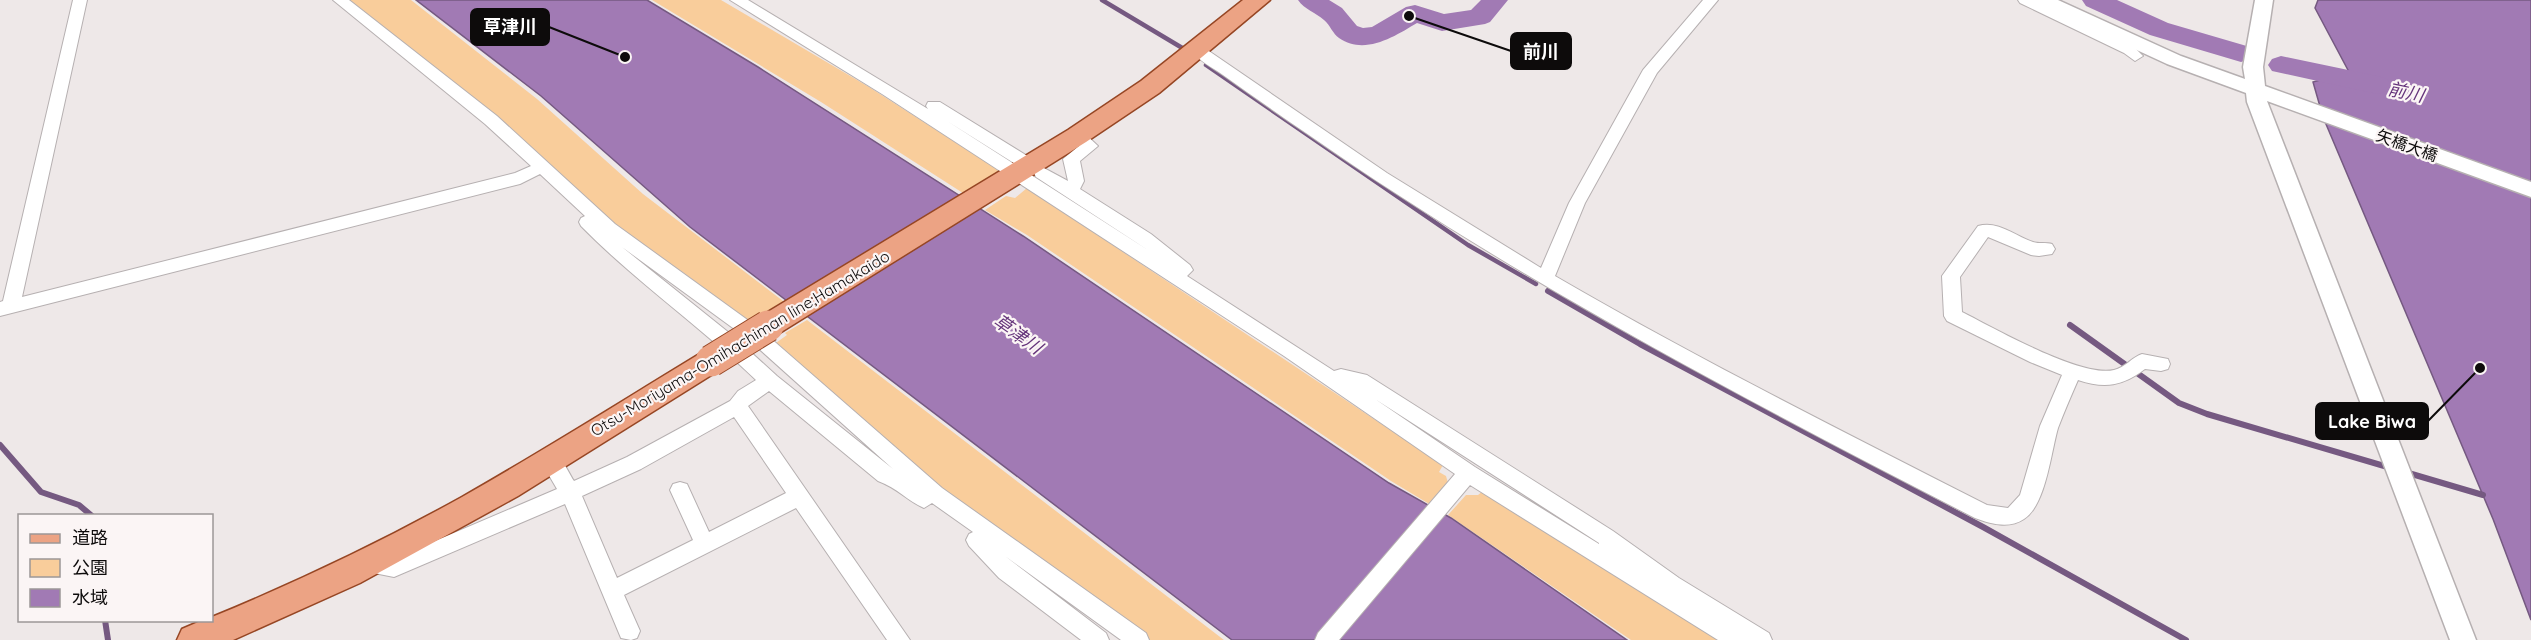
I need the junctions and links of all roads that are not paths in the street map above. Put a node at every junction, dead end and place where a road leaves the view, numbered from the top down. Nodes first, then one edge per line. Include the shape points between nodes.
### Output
1 (80, 0) edge
2 (327, 0) edge
3 (340, 0) edge
4 (737, 0) edge
5 (754, 0) edge
6 (1258, 0) edge
7 (1711, 0) edge
8 (2025, 0) edge
9 (2043, 0) edge
10 (2264, 0) edge
11 (790, 27) junction
12 (1197, 50) junction
13 (2135, 56) dead end
14 (2254, 69) junction
15 (1077, 136) junction
16 (532, 171) junction
17 (1042, 173) dead end
18 (1013, 174) junction
19 (2531, 190) edge
20 (1071, 191) junction
21 (602, 238) junction
22 (2046, 249) dead end
23 (1545, 278) junction
24 (5, 307) edge
25 (745, 333) junction
26 (2161, 364) dead end
27 (2072, 373) junction
28 (1338, 379) junction
29 (770, 381) junction
30 (737, 406) junction
31 (550, 460) junction
32 (1468, 473) junction
33 (903, 477) junction
34 (680, 490) dead end
35 (570, 492) junction
36 (800, 496) junction
37 (976, 540) junction
38 (705, 544) junction
39 (366, 564) junction
40 (612, 591) junction
41 (629, 631) dead end
42 (194, 640) edge
43 (899, 640) edge
44 (1098, 640) edge
45 (1120, 640) edge
46 (1138, 640) edge
47 (1326, 640) edge
48 (1737, 640) edge
49 (1761, 640) edge
50 (2463, 640) edge

1 - 24 street
2 - 16 street via 481,122
3 - 25 street via 491,120 609,228
4 - 11 street
5 - 11 street
6 - 12 main road, Otsu-Moriyama-Omihachiman line;Hamakaido
7 - 23 street via 1651,70 1577,203
8 - 13 street
9 - 14 street, 矢橋大橋 via 2174,60
10 - 14 street
11 - 18 street via 848,61
12 - 15 main road, Otsu-Moriyama-Omihachiman line;Hamakaido
12 - 23 street via 1377,174
14 - 19 street, 矢橋大橋 via 2283,100
14 - 50 street
15 - 18 main road, Otsu-Moriyama-Omihachiman line;Hamakaido
15 - 20 street via 1090,146 1071,159 1076,182
16 - 21 street
16 - 24 street via 520,178
17 - 20 street
18 - 25 main road, Otsu-Moriyama-Omihachiman line;Hamakaido, bridge
18 - 28 street
20 - 28 street via 1145,238 1177,266 1321,358
21 - 25 street via 627,250
21 - 29 street
22 - 27 street via 2038,251 1996,230 1983,230 1951,276 1953,315
23 - 27 street via 1788,413 1996,516 2012,516 2023,509
25 - 31 main road, Otsu-Moriyama-Omihachiman line;Hamakaido, bridge via 711,361
25 - 33 street via 763,355
26 - 27 street via 2142,361 2119,378
28 - 32 street
28 - 49 street via 1360,380
29 - 30 street via 745,396
29 - 33 street via 885,475
30 - 35 street via 634,463
30 - 36 street
31 - 35 street
31 - 39 main road, Otsu-Moriyama-Omihachiman line;Hamakaido
32 - 47 street
32 - 48 street
33 - 37 street
33 - 46 street via 935,494
34 - 38 street
35 - 39 street via 394,568
35 - 40 street
36 - 38 street
36 - 43 street
37 - 44 street via 1006,571
37 - 45 street
38 - 40 street
39 - 42 main road, Otsu-Moriyama-Omihachiman line;Hamakaido
40 - 41 street

